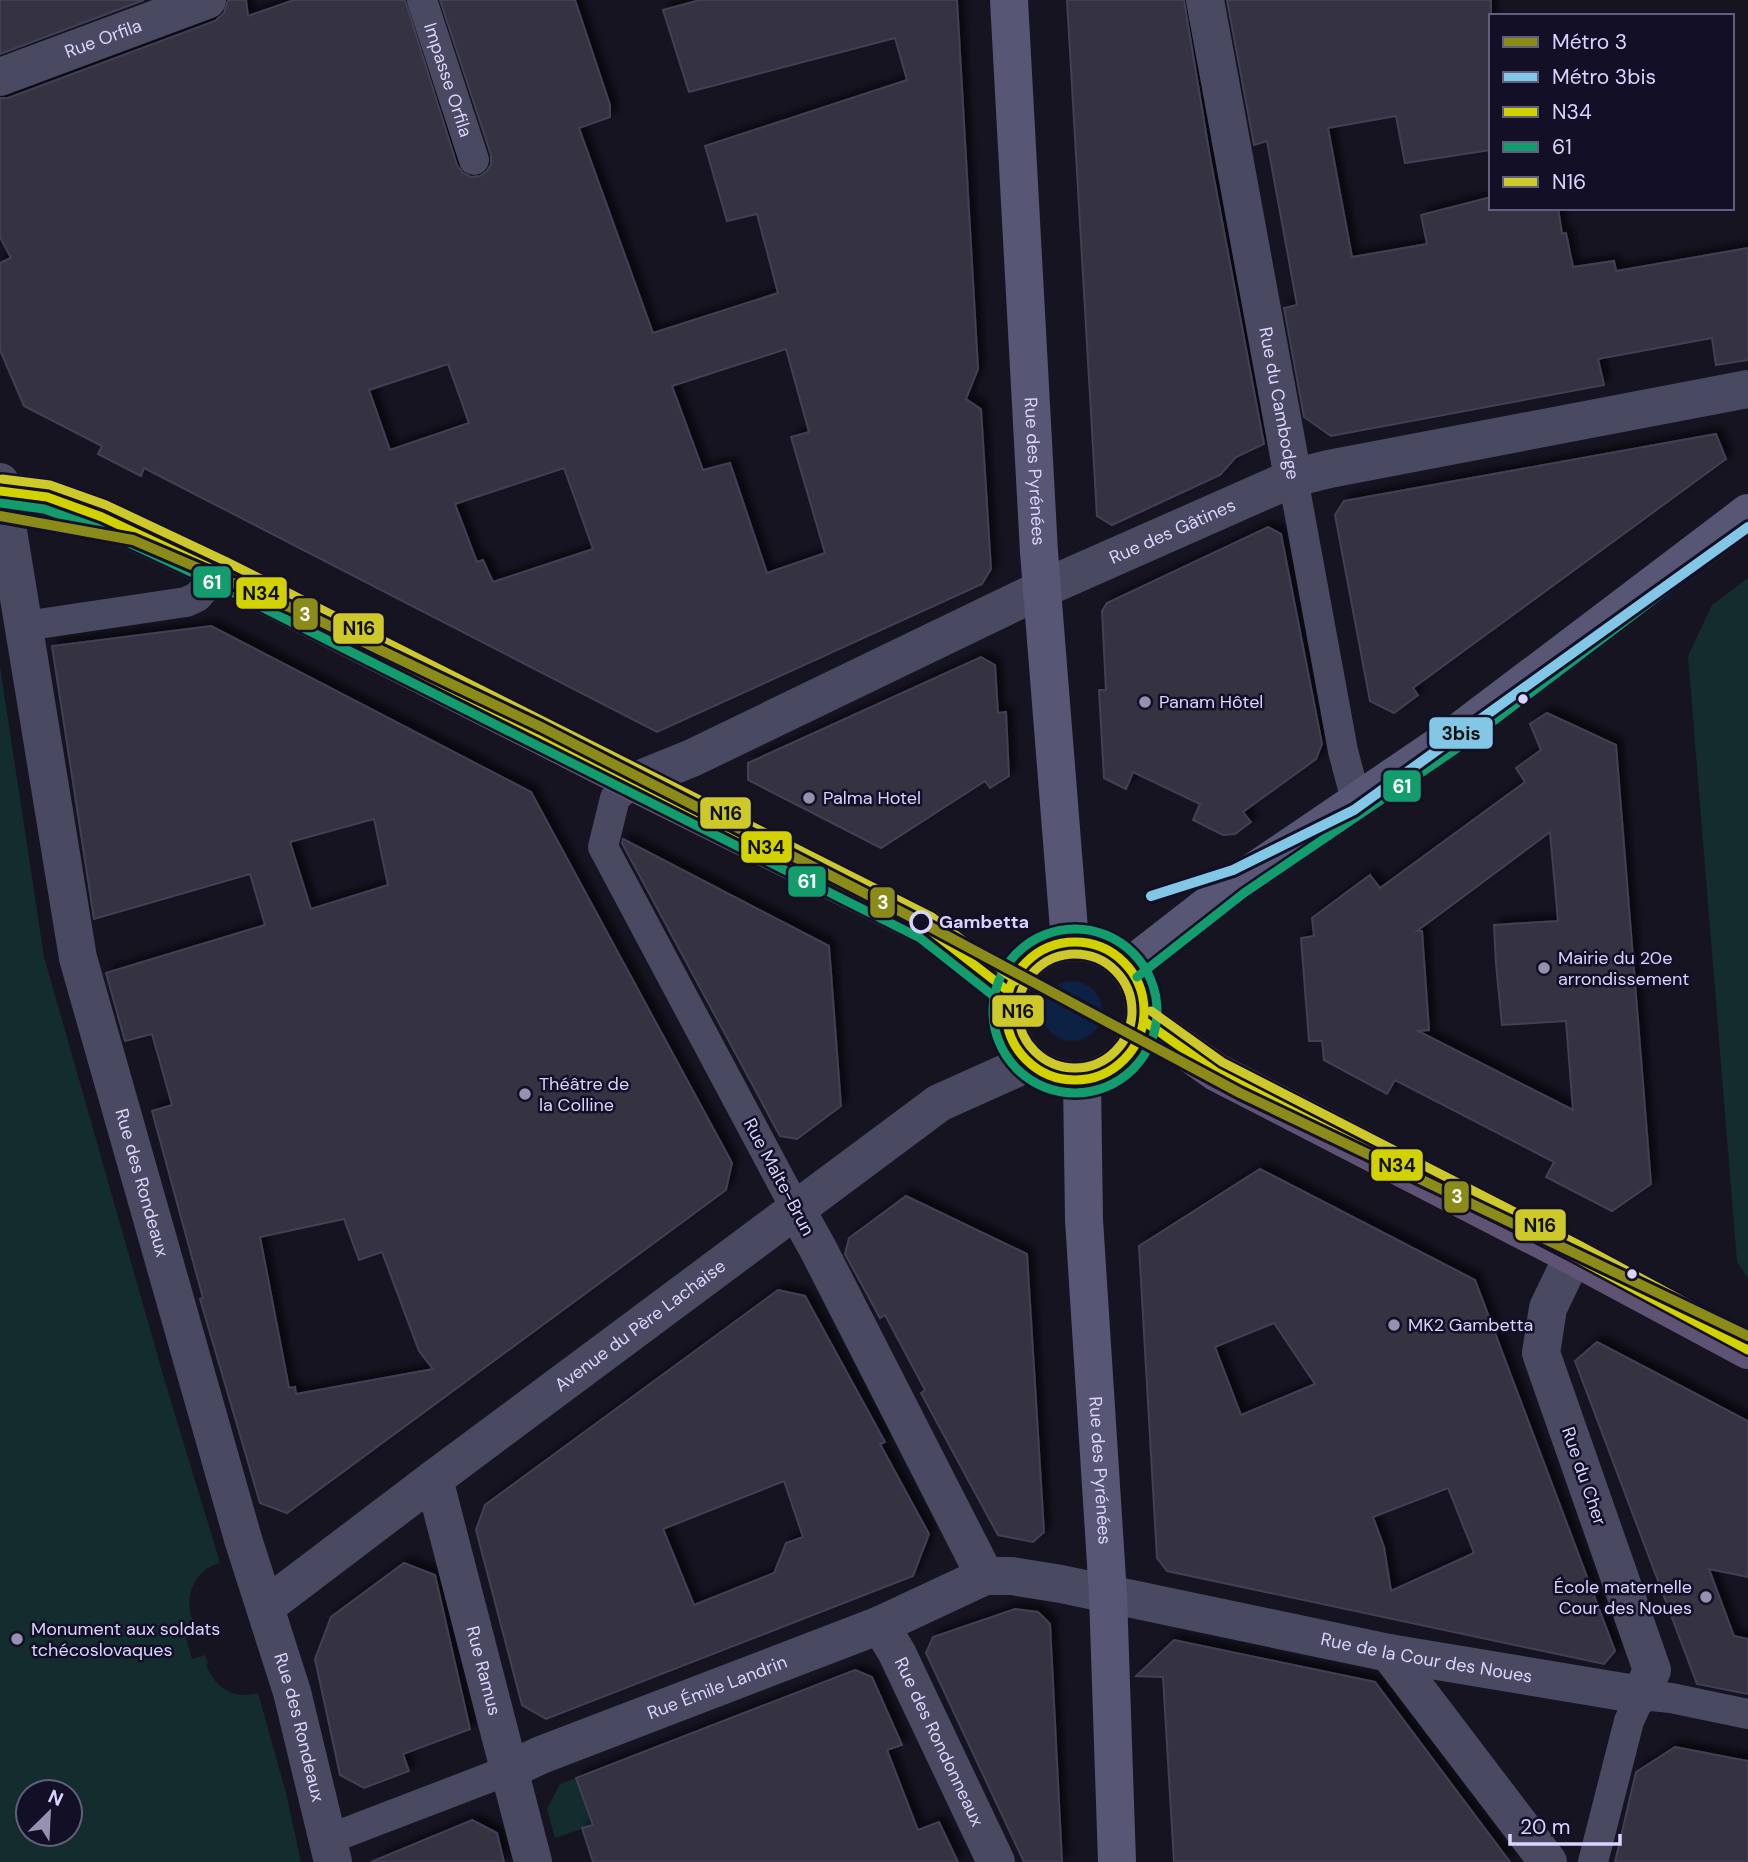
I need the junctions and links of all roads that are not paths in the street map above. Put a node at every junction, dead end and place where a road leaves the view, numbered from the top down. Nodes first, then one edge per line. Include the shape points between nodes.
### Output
1 (207, 0) edge
2 (422, 0) edge
3 (1009, 0) edge
4 (1205, 0) edge
5 (0, 78) edge
6 (474, 160) dead end
7 (1748, 389) edge
8 (1293, 478) junction
9 (0, 482) edge
10 (0, 491) edge
11 (1748, 513) edge
12 (219, 572) junction
13 (1042, 589) junction
14 (25, 626) junction
15 (633, 782) junction
16 (1357, 804) junction
17 (1070, 942) junction
18 (1129, 967) junction
19 (1008, 991) junction
20 (1144, 1021) junction
21 (1028, 1063) junction
22 (1082, 1080) junction
23 (797, 1211) junction
24 (1573, 1256) junction
25 (1748, 1350) edge
26 (434, 1479) junction
27 (985, 1576) junction
28 (1108, 1595) junction
29 (265, 1607) junction
30 (880, 1625) junction
31 (1389, 1653) junction
32 (1641, 1695) junction
33 (1748, 1714) edge
34 (509, 1770) junction
35 (331, 1850) edge
36 (533, 1862) edge
37 (996, 1862) edge
38 (1117, 1862) edge
39 (1548, 1862) edge
40 (1593, 1862) edge

1 - 5 street, Rue Orfila
2 - 6 street, Impasse Orfila
3 - 13 main road, Rue des Pyrénées
4 - 8 street, Rue du Cambodge
7 - 8 street, Rue des Gâtines
8 - 13 street, Rue des Gâtines
8 - 16 street, Rue du Cambodge via 1343,751
9 - 10 street, Rue des Rondeaux
10 - 12 main road via 47,497 102,517
10 - 14 street, Rue des Rondeaux
11 - 16 main road
12 - 14 street via 197,597 186,602
12 - 15 main road
13 - 15 street, Rue des Gâtines
13 - 17 main road, Rue des Pyrénées
14 - 29 street, Rue des Rondeaux via 78,957
15 - 19 main road via 934,932
15 - 23 street, Rue Malte-Brun via 615,798 603,847
16 - 18 main road via 1237,883
17 - 18 main road via 1093,944
17 - 19 main road via 1032,956
18 - 20 main road via 1139,983
19 - 21 main road via 1008,1030
20 - 22 main road via 1139,1040 1123,1062 1105,1074
20 - 24 main road via 1216,1072
21 - 22 main road via 1063,1080
21 - 23 street, Avenue du Père Lachaise via 939,1103
22 - 28 main road, Rue des Pyrénées via 1084,1220
23 - 26 street, Avenue du Père Lachaise
23 - 27 street, Rue Malte-Brun
24 - 25 main road
24 - 32 street, Rue du Cher via 1548,1308 1541,1353 1652,1670
26 - 29 street, Avenue du Père Lachaise
26 - 34 street, Rue Ramus
27 - 28 street, Rue Émile Landrin via 1012,1576
27 - 30 street, Rue Émile Landrin
28 - 31 street, Rue de la Cour des Noues
28 - 38 main road, Rue des Pyrénées
29 - 35 street, Rue des Rondeaux via 292,1692
30 - 34 street, Rue Émile Landrin
30 - 37 street, Rue des Rondonneaux
31 - 32 street, Rue de la Cour des Noues
31 - 39 street
32 - 33 street, Rue de la Cour des Noues
32 - 40 street via 1629,1721
34 - 35 street, Rue Émile Landrin
34 - 36 street, Rue Ramus

